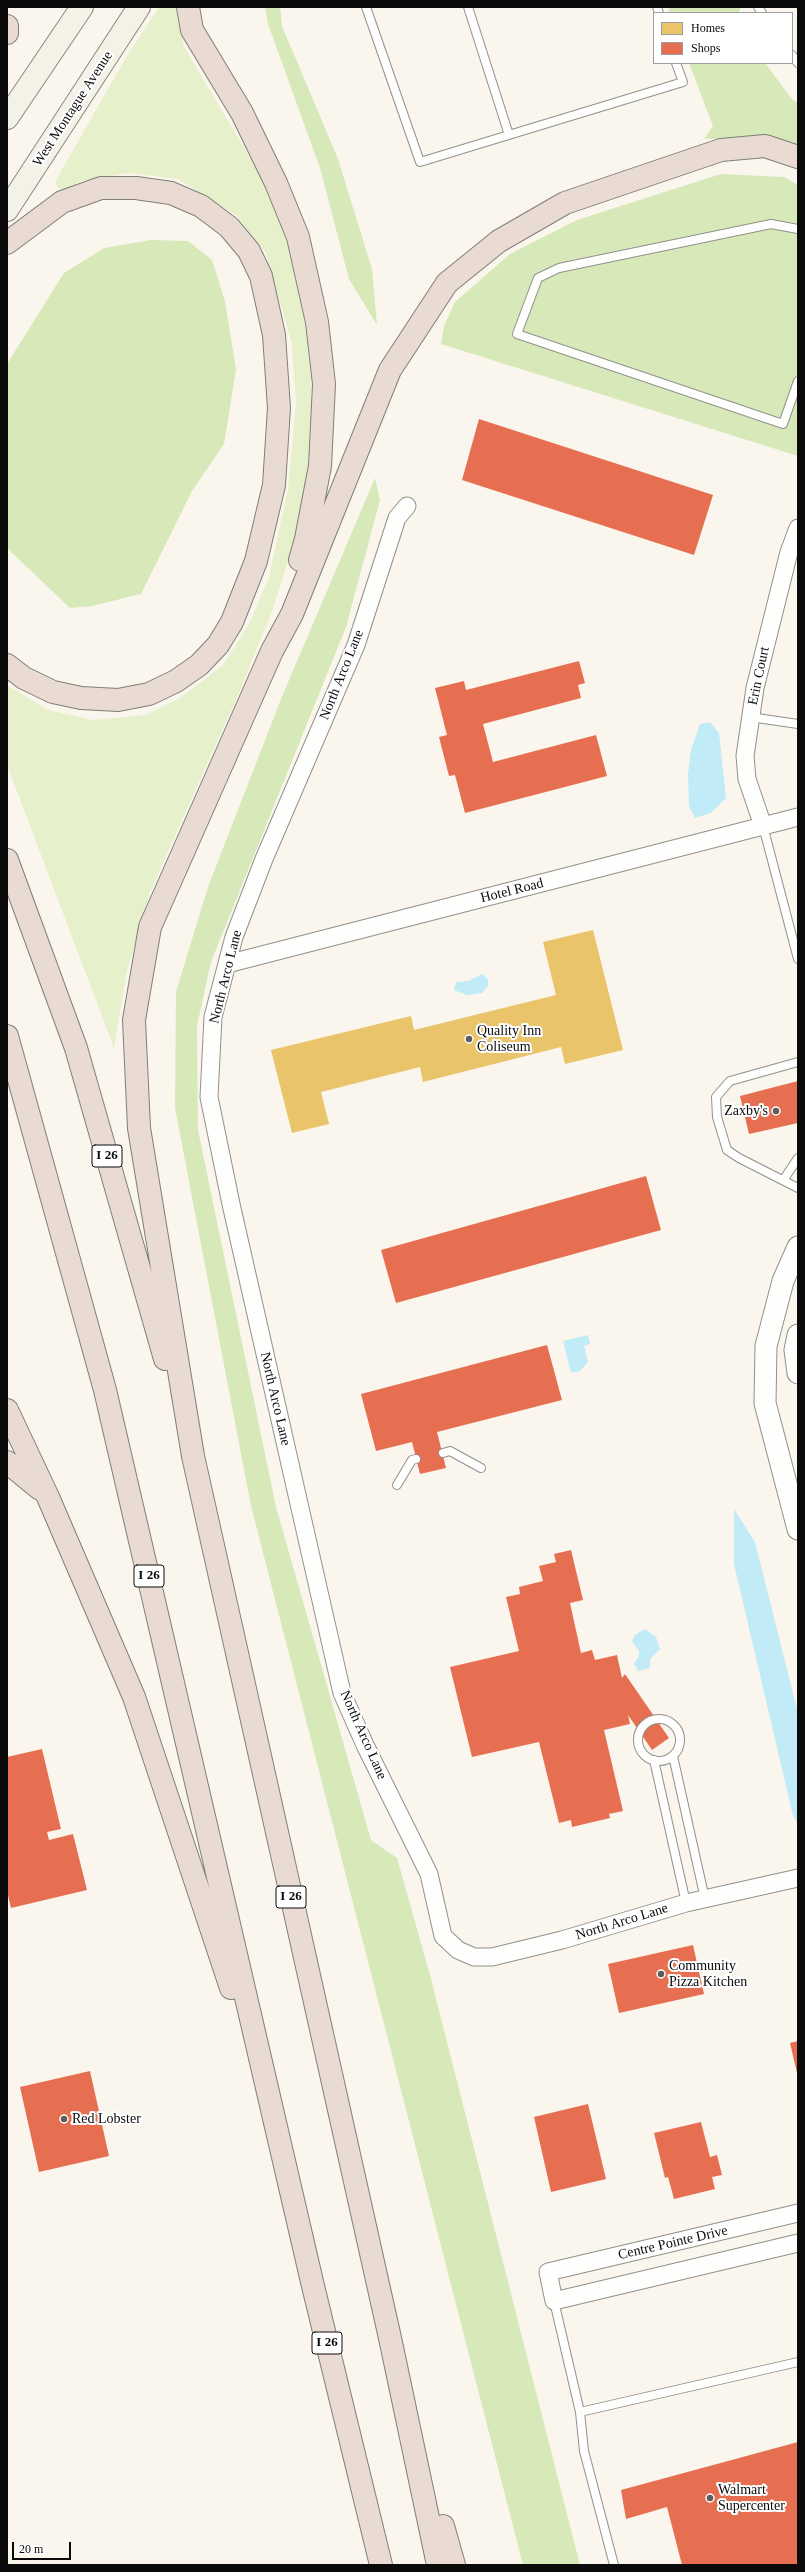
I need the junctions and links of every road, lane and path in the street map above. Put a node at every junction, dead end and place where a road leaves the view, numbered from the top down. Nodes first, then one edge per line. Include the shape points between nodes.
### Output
1 (82, 7) edge
2 (139, 7) edge
3 (188, 7) edge
4 (366, 7) edge
5 (468, 7) edge
6 (7, 26) edge
7 (7, 33) edge
8 (676, 64) edge
9 (7, 118) edge
10 (509, 135) junction
11 (798, 157) edge
12 (7, 210) edge
13 (798, 229) edge
14 (7, 244) edge
15 (798, 380) edge
16 (407, 506) dead end
17 (798, 528) edge
18 (272, 651) junction
19 (7, 665) edge
20 (750, 717) junction
21 (798, 724) edge
22 (798, 817) edge
23 (763, 826) junction
24 (7, 860) edge
25 (798, 958) edge
26 (227, 964) junction
27 (7, 1036) edge
28 (798, 1062) edge
29 (798, 1158) edge
30 (784, 1179) junction
31 (798, 1188) edge
32 (798, 1247) edge
33 (798, 1335) edge
34 (798, 1373) edge
35 (7, 1410) edge
36 (443, 1453) dead end
37 (193, 1456) junction
38 (416, 1459) dead end
39 (7, 1462) edge
40 (481, 1468) dead end
41 (397, 1485) dead end
42 (48, 1497) junction
43 (798, 1529) edge
44 (672, 1756) junction
45 (654, 1760) junction
46 (798, 1878) edge
47 (704, 1899) junction
48 (686, 1903) junction
49 (275, 2120) junction
50 (798, 2213) edge
51 (798, 2243) edge
52 (554, 2301) junction
53 (390, 2338) junction
54 (798, 2362) edge
55 (580, 2412) junction
56 (381, 2565) edge
57 (438, 2565) edge
58 (454, 2565) edge
59 (614, 2565) edge

1 - 9 main road
2 - 12 main road, West Montague Avenue
3 - 18 highway via 192,30 242,113 298,237 317,322 324,384 320,466 306,539
4 - 10 lane via 420,162
5 - 10 lane
6 - 7 highway
8 - 10 lane via 683,82
11 - 18 highway via 765,146 721,150 565,204 499,241 447,283 390,370 292,614
13 - 15 lane via 772,224 559,268 538,278 517,334 783,424
14 - 19 highway via 62,202 101,188 136,188 171,193 201,206 229,227 249,251 261,276 274,335 279,408 274,485 256,561 232,622 218,645 199,665 176,681 149,694 118,700 81,698 53,692 24,678
16 - 26 street, North Arco Lane via 397,518 356,645 264,859 234,937
17 - 20 street, Erin Court via 789,552
18 - 37 highway via 150,927 134,1020 139,1128
20 - 21 lane
20 - 23 street, Erin Court via 745,756 747,779
22 - 23 street, Hotel Road
23 - 25 lane
23 - 26 street, Hotel Road
24 - 37 highway, I 26 via 76,1048
26 - 48 street, North Arco Lane via 213,1017 209,1097 231,1204 342,1693 364,1745 429,1874 443,1936 458,1950 474,1957 492,1957 562,1940
27 - 49 highway, I 26 via 105,1390
28 - 30 lane via 730,1081 716,1097 718,1117 727,1150
29 - 30 lane
30 - 31 lane
32 - 43 street via 783,1281 766,1346 765,1403
33 - 34 street via 795,1350
35 - 42 highway
36 - 40 lane via 450,1451
37 - 53 highway, I 26
38 - 41 lane via 412,1460
39 - 42 highway
42 - 49 highway via 134,1697
44 - 45 lane
44 - 45 lane via 680,1744 678,1730 668,1721 654,1719 642,1727 638,1740 643,1753
44 - 47 lane
45 - 48 lane
46 - 47 street, North Arco Lane
47 - 48 street, North Arco Lane
49 - 56 highway, I 26
50 - 52 street, Centre Pointe Drive via 548,2272
51 - 52 street, Centre Pointe Drive
52 - 55 lane
53 - 57 highway, I 26
53 - 58 highway
54 - 55 lane
55 - 59 lane via 584,2451

